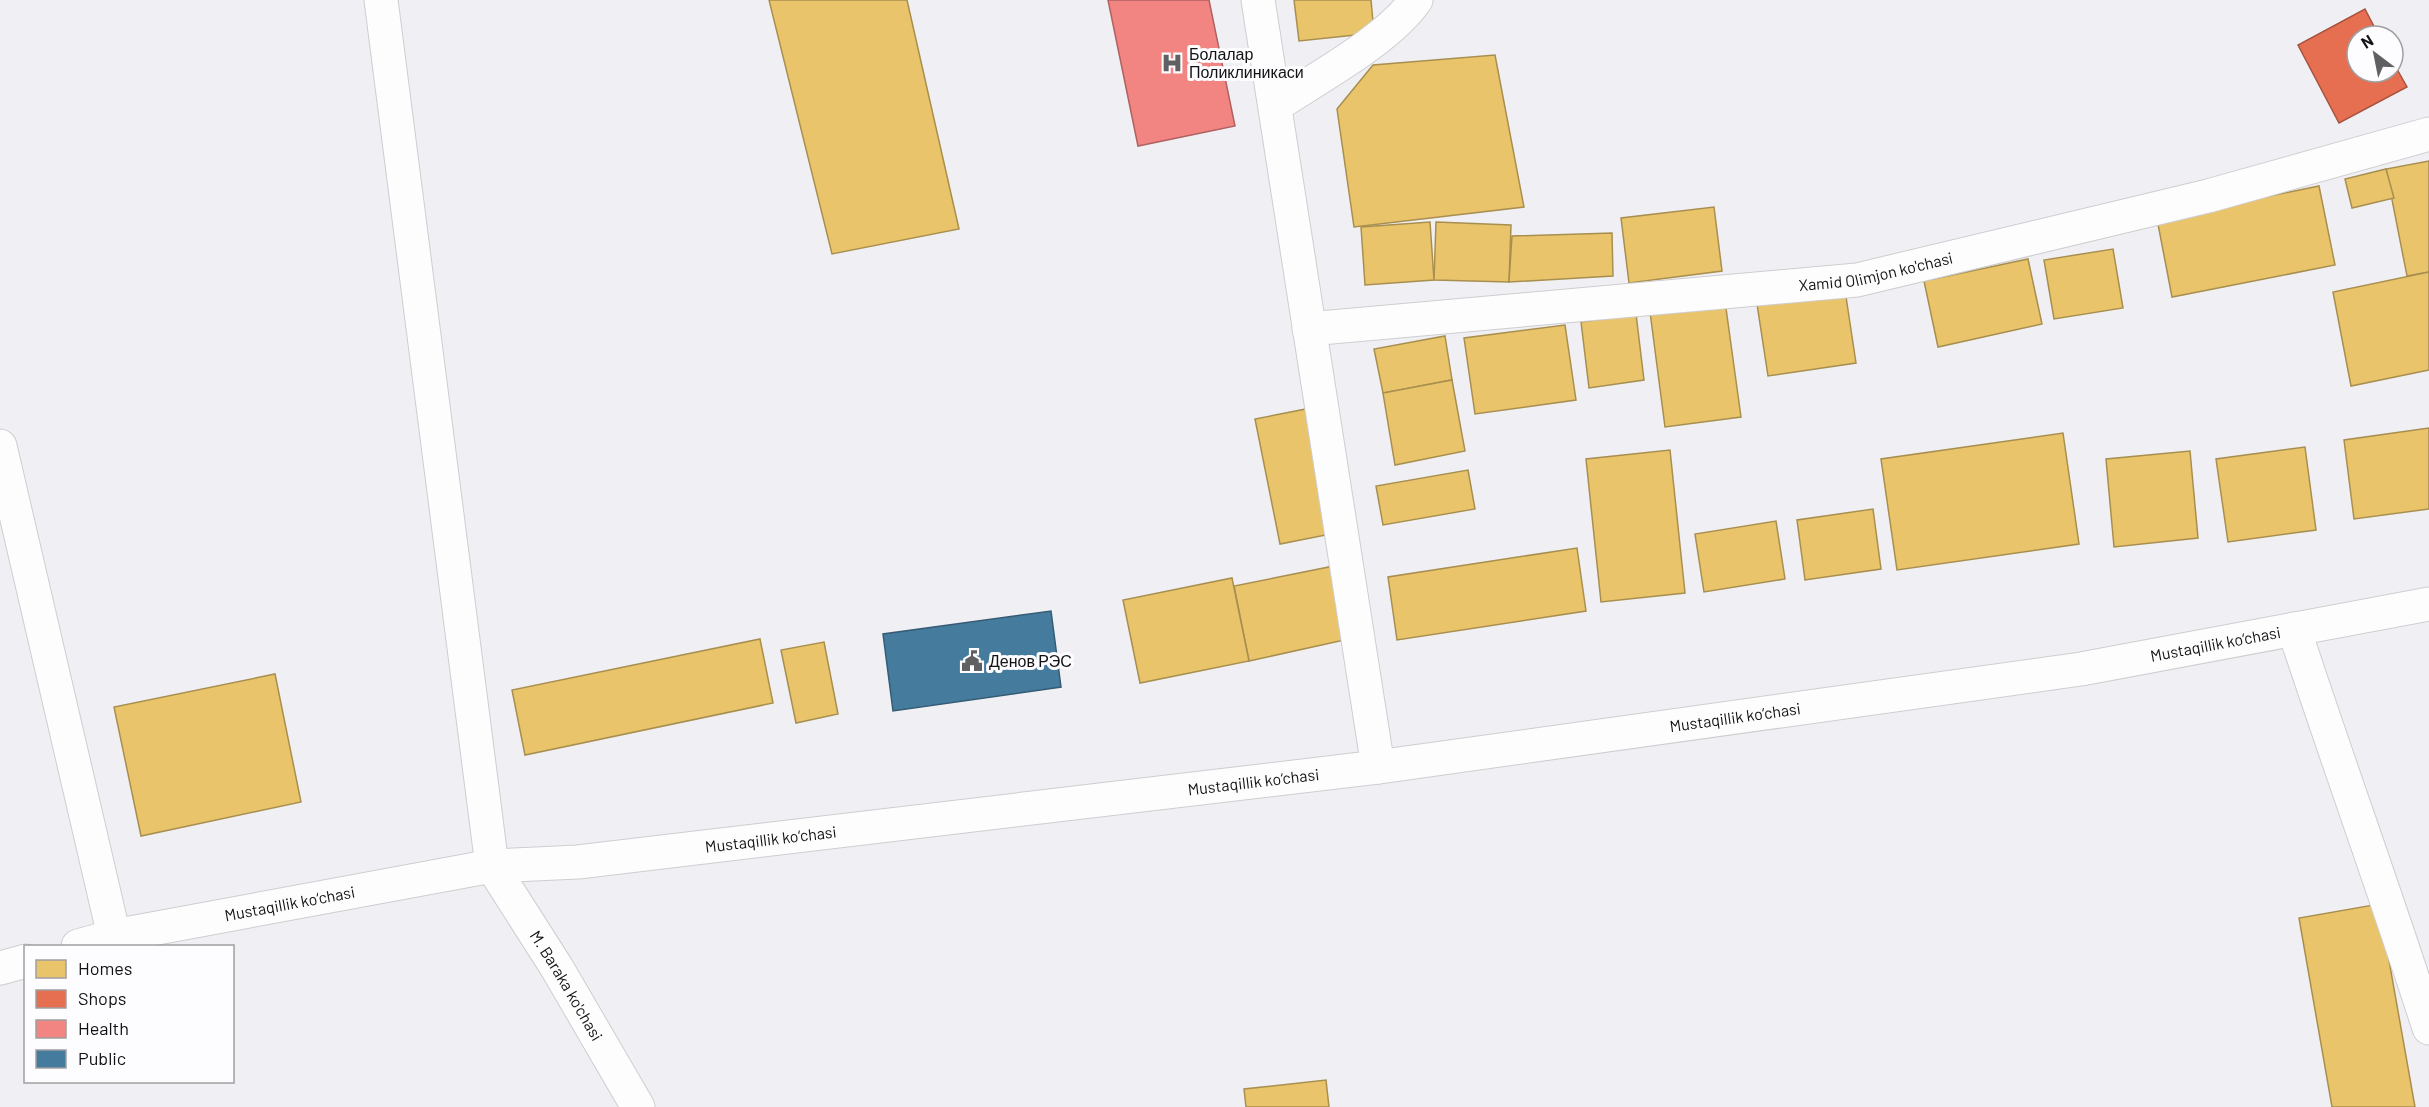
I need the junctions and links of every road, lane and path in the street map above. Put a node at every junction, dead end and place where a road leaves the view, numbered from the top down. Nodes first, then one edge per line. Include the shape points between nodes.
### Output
1 (381, 0) edge
2 (1258, 0) edge
3 (1416, 0) edge
4 (1275, 106) junction
5 (2429, 134) edge
6 (1310, 329) junction
7 (0, 446) edge
8 (2429, 604) edge
9 (2294, 629) junction
10 (1378, 767) junction
11 (492, 866) junction
12 (114, 936) junction
13 (82, 945) edge
14 (24, 962) edge
15 (0, 968) edge
16 (2429, 1028) edge
17 (638, 1107) edge

1 - 11 street
2 - 4 street
3 - 4 street via 1368,44
4 - 6 street
5 - 6 street, Xamid Olimjon ko'chasi via 2208,196 1857,280
6 - 10 street
7 - 12 street
8 - 9 street, Mustaqillik ko‘chasi
9 - 10 street, Mustaqillik ko‘chasi via 2081,669
9 - 16 street
10 - 11 street, Mustaqillik ko‘chasi via 578,862
11 - 12 street, Mustaqillik ko‘chasi
11 - 17 street, M. Baraka ko'chasi
12 - 13 street, Mustaqillik ko‘chasi
14 - 15 street

